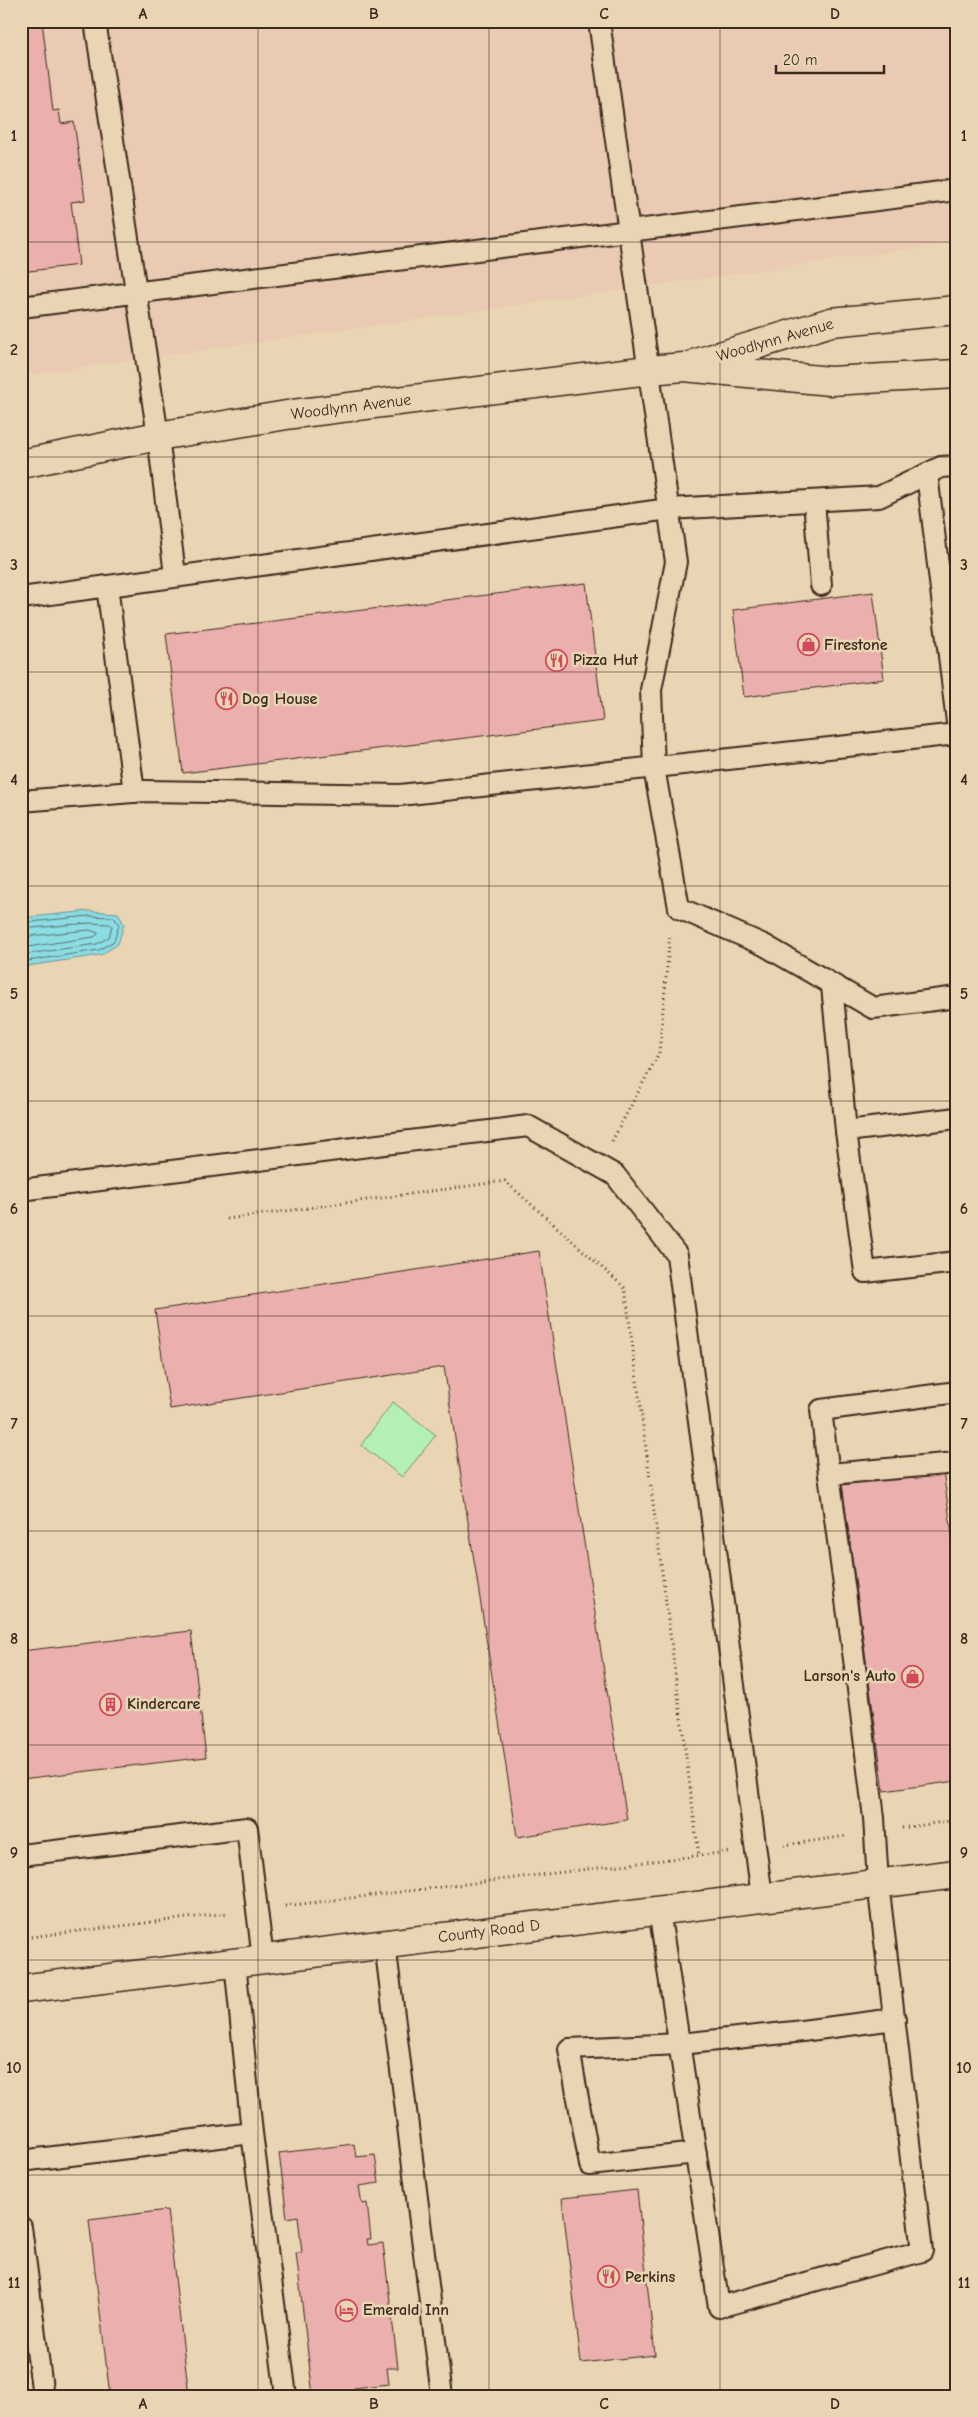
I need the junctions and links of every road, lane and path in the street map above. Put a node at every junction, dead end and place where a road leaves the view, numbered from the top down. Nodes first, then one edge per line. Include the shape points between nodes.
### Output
1 (95, 21) edge
2 (599, 21) edge
3 (957, 190) edge
4 (629, 230) junction
5 (136, 293) junction
6 (21, 307) edge
7 (957, 310) edge
8 (684, 367) junction
9 (648, 370) junction
10 (957, 374) edge
11 (158, 436) junction
12 (21, 464) edge
13 (957, 466) edge
14 (927, 474) junction
15 (814, 500) junction
16 (669, 509) junction
17 (174, 575) junction
18 (821, 585) dead end
19 (107, 586) junction
20 (21, 598) edge
21 (957, 722) edge
22 (957, 734) edge
23 (654, 768) junction
24 (134, 792) junction
25 (21, 801) edge
26 (679, 908) junction
27 (832, 986) junction
28 (957, 997) edge
29 (957, 1118) edge
30 (846, 1131) junction
31 (598, 1166) junction
32 (21, 1190) edge
33 (227, 1219) dead end
34 (957, 1262) edge
35 (957, 1392) edge
36 (957, 1463) edge
37 (828, 1474) junction
38 (957, 1820) edge
39 (875, 1832) junction
40 (755, 1849) junction
41 (21, 1855) edge
42 (699, 1856) junction
43 (957, 1874) edge
44 (878, 1883) junction
45 (762, 1897) junction
46 (256, 1910) junction
47 (659, 1910) junction
48 (21, 1938) edge
49 (385, 1944) junction
50 (264, 1958) junction
51 (235, 1962) junction
52 (21, 1989) edge
53 (895, 2019) junction
54 (680, 2044) junction
55 (252, 2133) junction
56 (696, 2153) junction
57 (21, 2161) edge
58 (21, 2227) edge
59 (43, 2396) edge
60 (286, 2396) edge
61 (442, 2396) edge

1 - 5 lane
2 - 4 lane
3 - 4 lane
4 - 5 lane
4 - 9 lane
5 - 6 lane
5 - 11 lane
7 - 8 street, Woodlynn Avenue via 830,322
8 - 9 street, Woodlynn Avenue
8 - 10 street, Woodlynn Avenue via 830,381
9 - 11 street, Woodlynn Avenue via 293,414
9 - 16 lane
11 - 12 street, Woodlynn Avenue
11 - 17 lane
13 - 14 lane via 941,467
14 - 15 lane via 879,497
14 - 21 lane
15 - 16 lane
15 - 18 lane
16 - 17 lane
16 - 23 lane via 676,562 651,690
17 - 19 lane
19 - 20 lane
19 - 24 lane
22 - 23 lane
23 - 24 lane via 400,795
23 - 26 lane
24 - 25 lane
26 - 27 lane via 764,945
26 - 31 path via 671,925 659,1053
27 - 28 lane via 873,1008
27 - 30 lane
29 - 30 lane
30 - 34 lane via 865,1272
31 - 32 lane via 528,1126
31 - 40 lane via 615,1175 677,1255
33 - 42 path via 504,1182 625,1288
35 - 37 lane via 821,1410
36 - 37 lane
37 - 39 lane
38 - 39 path
39 - 40 path
39 - 44 lane
40 - 42 path
40 - 45 lane
41 - 46 lane via 247,1828
42 - 46 path
43 - 44 street, County Road D
44 - 45 street, County Road D
44 - 53 lane
45 - 47 street, County Road D
46 - 48 path
46 - 50 lane
47 - 49 street, County Road D
47 - 54 lane
49 - 50 street, County Road D
49 - 61 lane
50 - 51 street, County Road D
51 - 52 street, County Road D
51 - 55 lane
53 - 54 lane
53 - 56 lane via 922,2251 719,2307
54 - 56 lane
54 - 56 lane via 569,2049 590,2165
55 - 57 lane
55 - 60 lane
58 - 59 lane

